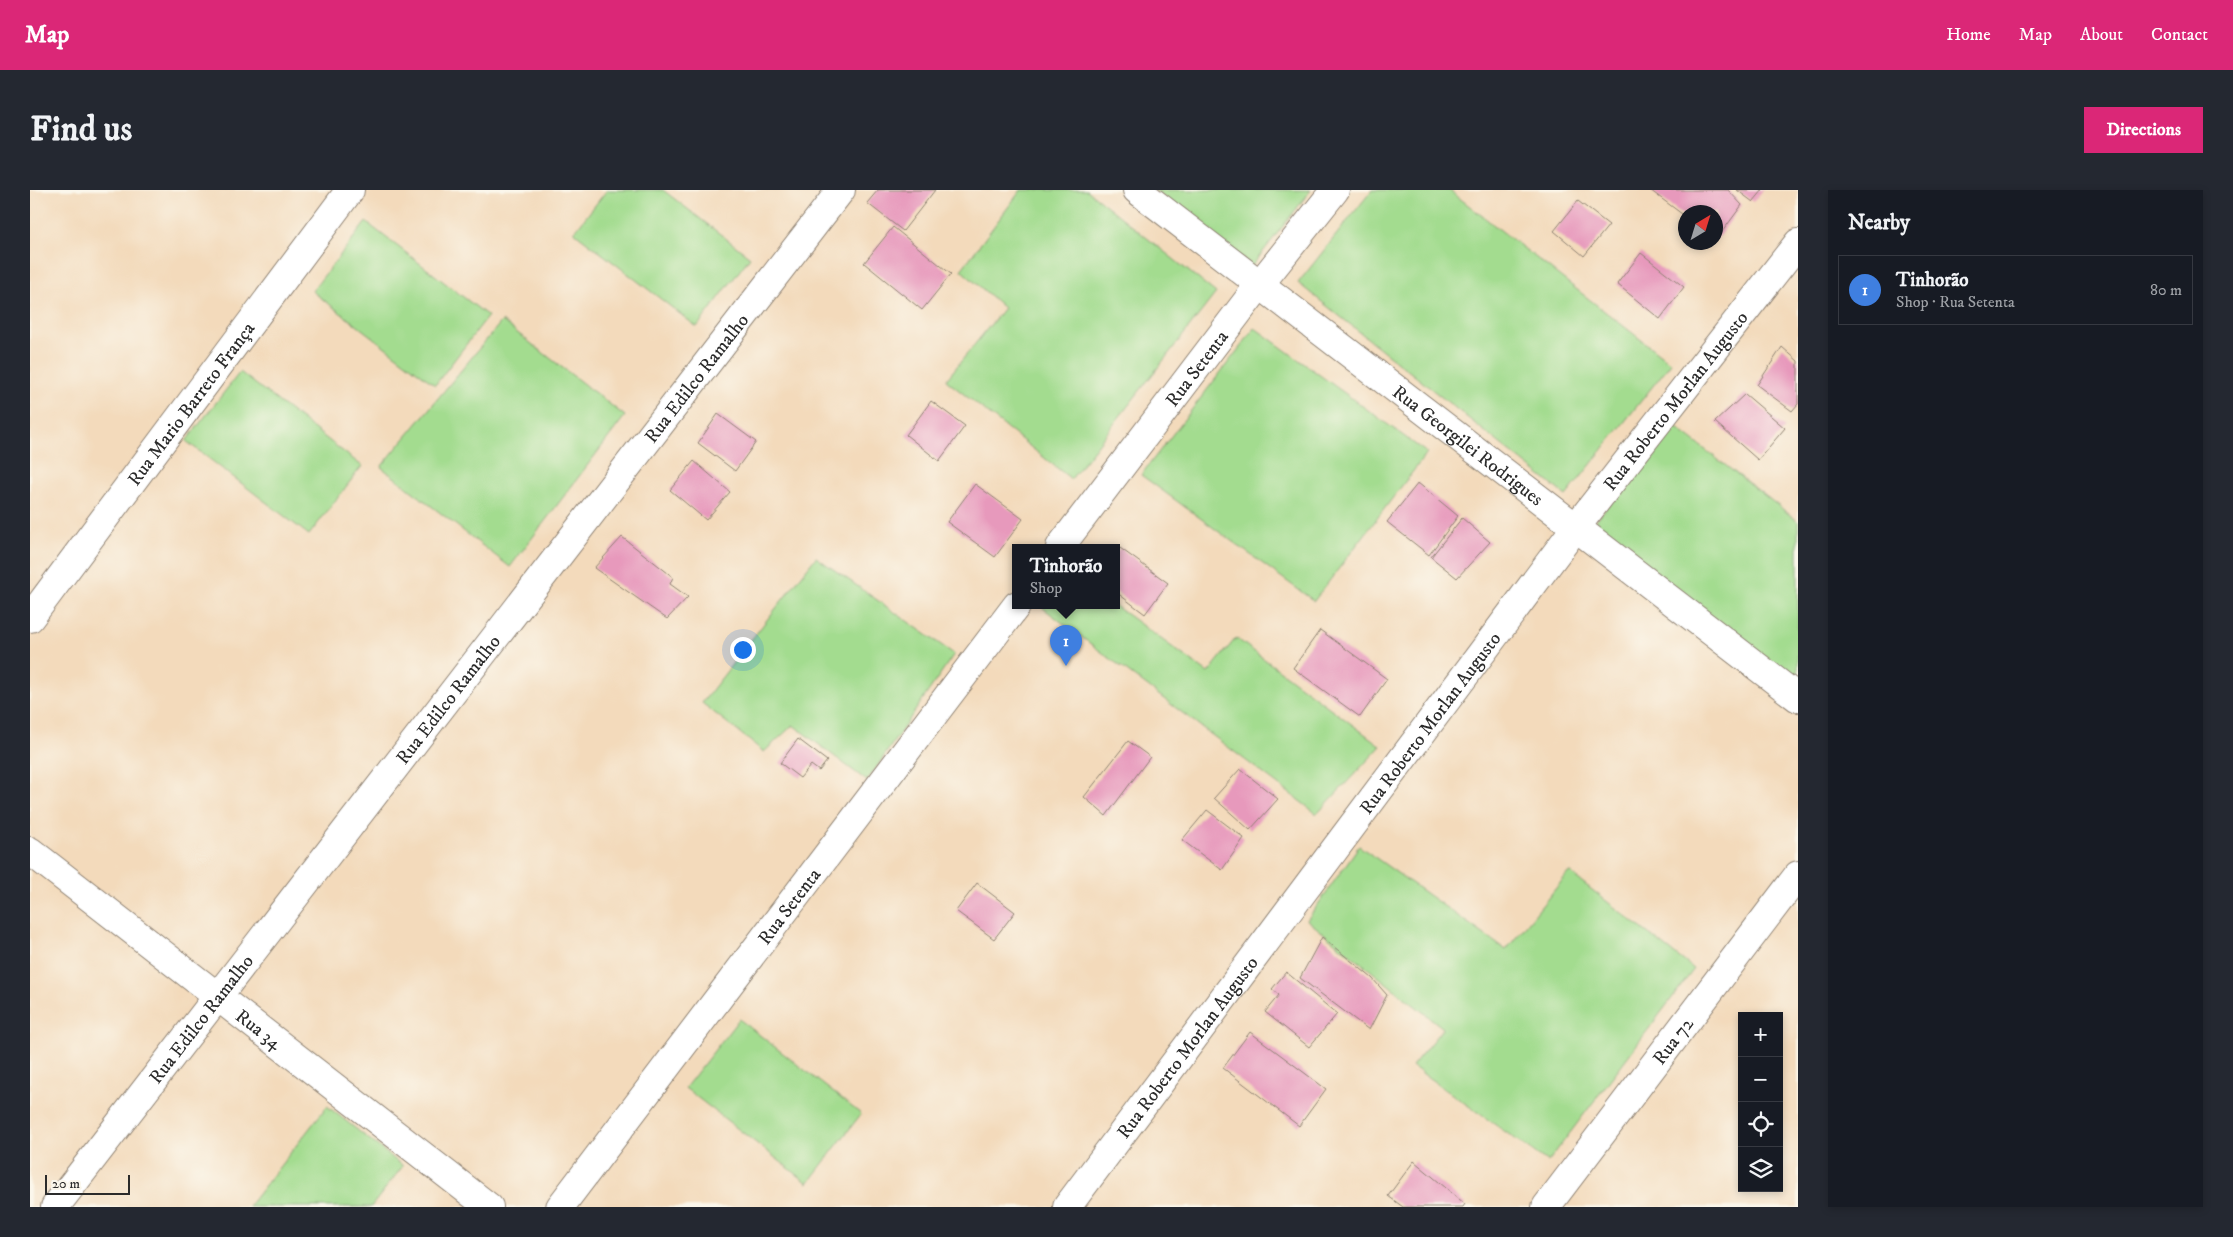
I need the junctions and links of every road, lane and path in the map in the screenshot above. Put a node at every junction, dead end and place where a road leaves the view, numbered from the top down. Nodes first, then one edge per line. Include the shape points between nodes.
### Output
1 (350, 190) edge
2 (841, 190) edge
3 (1137, 190) edge
4 (1335, 190) edge
5 (1798, 243) edge
6 (1260, 284) junction
7 (1576, 527) junction
8 (1062, 544) edge
9 (1014, 609) edge
10 (30, 618) edge
11 (1798, 698) edge
12 (30, 851) edge
13 (1798, 875) edge
14 (218, 997) junction
15 (55, 1207) edge
16 (489, 1207) edge
17 (560, 1207) edge
18 (1067, 1207) edge
19 (1546, 1207) edge

1 - 10 street, Rua Mario Barreto França
2 - 14 street, Rua Edilco Ramalho
3 - 6 street, Rua Georgilei Rodrigues
4 - 6 street, Rua Setenta
5 - 7 street, Rua Roberto Morlan Augusto
6 - 7 street, Rua Georgilei Rodrigues
6 - 8 street, Rua Setenta
7 - 11 street, Rua Georgilei Rodrigues
7 - 18 street, Rua Roberto Morlan Augusto
9 - 17 street, Rua Setenta
12 - 14 street, Rua 34
13 - 19 street, Rua 72
14 - 15 street, Rua Edilco Ramalho
14 - 16 street, Rua 34

